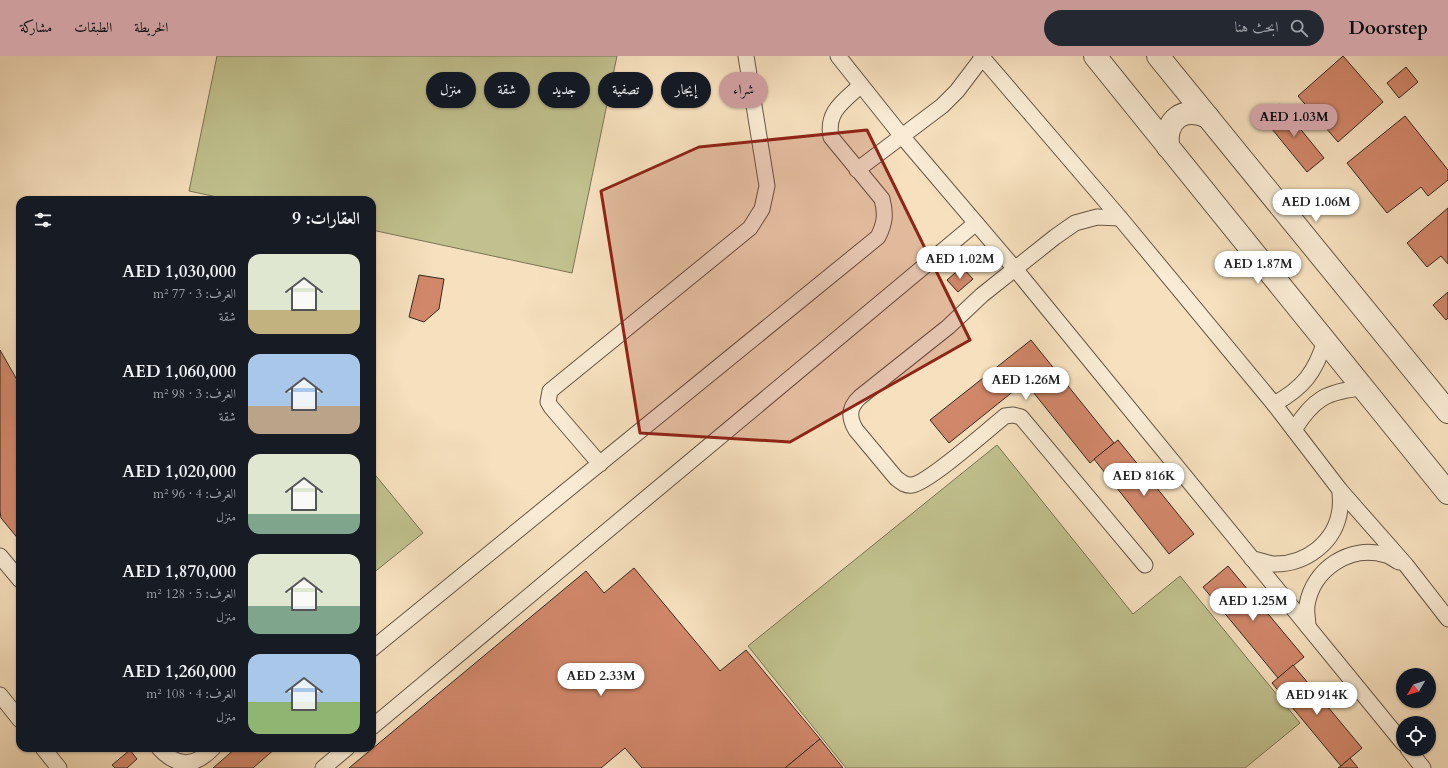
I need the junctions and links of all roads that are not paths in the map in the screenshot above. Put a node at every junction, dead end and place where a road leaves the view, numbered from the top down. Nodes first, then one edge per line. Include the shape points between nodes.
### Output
1 (746, 56) edge
2 (838, 56) edge
3 (1094, 56) edge
4 (1158, 56) edge
5 (981, 57) edge
6 (861, 85) junction
7 (1208, 117) junction
8 (901, 135) junction
9 (1168, 147) junction
10 (857, 170) junction
11 (1120, 218) junction
12 (976, 223) junction
13 (1016, 270) junction
14 (1325, 341) junction
15 (1363, 388) junction
16 (1274, 404) junction
17 (1448, 412) edge
18 (1294, 430) junction
19 (600, 464) junction
20 (1340, 490) junction
21 (1448, 494) edge
22 (0, 556) edge
23 (1252, 559) junction
24 (1145, 565) dead end
25 (1406, 565) junction
26 (16, 575) edge
27 (1448, 619) edge
28 (1308, 627) junction
29 (376, 646) edge
30 (0, 695) edge
31 (16, 715) edge
32 (376, 724) edge
33 (1396, 734) edge
34 (46, 752) edge
35 (163, 752) edge
36 (209, 752) edge
37 (342, 752) edge
38 (1414, 756) edge
39 (189, 765) edge
40 (59, 768) edge
41 (323, 768) edge
42 (1423, 768) edge

1 - 19 lane via 767,186 762,209 750,228 550,391 548,402 551,407
2 - 6 lane
3 - 9 street
4 - 7 street
5 - 8 lane via 962,86 942,106
5 - 11 lane
6 - 8 lane
6 - 10 lane via 839,106 832,115 829,126 831,137
7 - 9 street via 1193,112 1177,117 1168,130
7 - 17 street
8 - 10 lane
8 - 12 lane
9 - 14 street
10 - 19 lane via 882,199 886,212 884,225 878,237
11 - 13 lane via 1097,217 1075,223
11 - 16 lane
12 - 13 lane
12 - 32 lane
13 - 23 lane
13 - 24 lane via 982,295 948,327 853,403 850,412 851,422 896,478 902,484 911,486 927,478 1005,416 1021,417
14 - 15 street
14 - 16 lane via 1319,361 1308,379 1292,394
15 - 18 lane via 1342,390 1322,398 1305,411
15 - 21 street
16 - 18 lane
18 - 20 lane
19 - 29 lane
20 - 23 lane via 1340,509 1336,526 1326,542 1312,554 1293,562 1273,564
20 - 25 lane
22 - 26 lane
23 - 28 lane
25 - 27 lane
25 - 28 lane via 1386,555 1364,552 1343,557 1324,570 1313,586 1307,606
28 - 33 lane
30 - 31 lane
34 - 40 lane
35 - 39 lane via 169,758
36 - 39 lane
37 - 41 lane
38 - 42 lane

